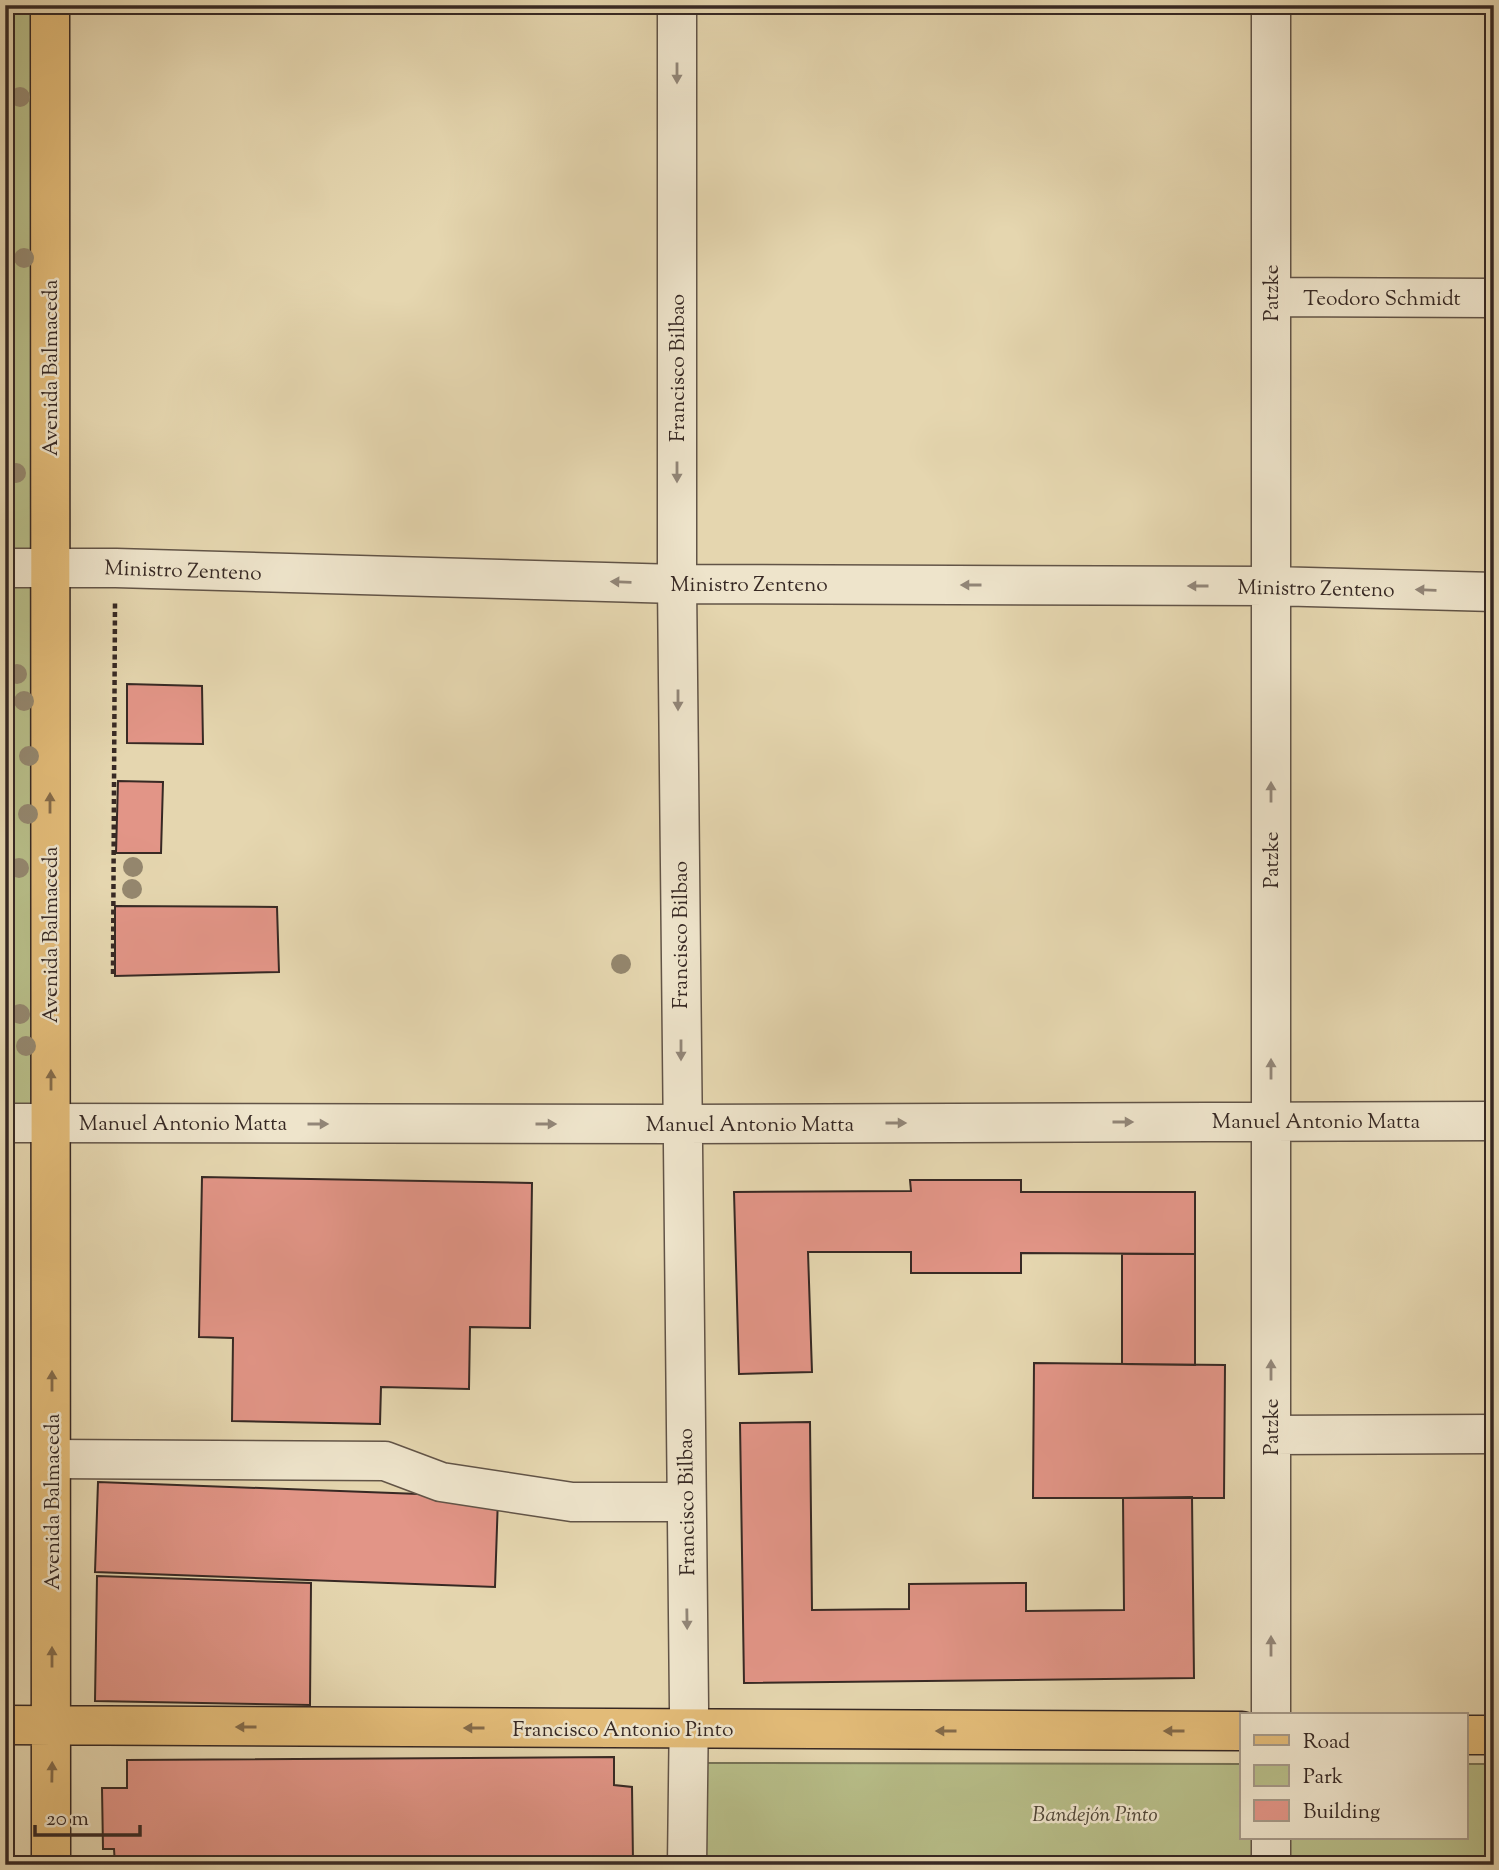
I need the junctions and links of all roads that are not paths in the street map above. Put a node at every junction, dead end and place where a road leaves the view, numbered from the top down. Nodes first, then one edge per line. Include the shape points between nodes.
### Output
1 (50, 5) edge
2 (677, 5) edge
3 (1271, 5) edge
4 (1271, 297) junction
5 (1494, 298) edge
6 (50, 567) junction
7 (5, 568) edge
8 (677, 584) junction
9 (1271, 586) junction
10 (1494, 592) edge
11 (1271, 1121) junction
12 (1494, 1121) edge
13 (5, 1123) edge
14 (51, 1123) junction
15 (681, 1124) junction
16 (1494, 1434) edge
17 (1271, 1435) junction
18 (52, 1459) junction
19 (685, 1502) junction
20 (1271, 1713) edge
21 (5, 1725) edge
22 (52, 1725) junction
23 (688, 1730) junction
24 (1240, 1731) edge
25 (1468, 1735) edge
26 (1494, 1735) edge
27 (1271, 1839) edge
28 (51, 1865) edge
29 (687, 1865) edge
30 (1271, 1865) edge

1 - 6 main road, Avenida Balmaceda
2 -> 8 street, Francisco Bilbao
3 - 4 street, Patzke
4 - 5 street, Teodoro Schmidt
4 - 9 street, Patzke
6 - 7 street, Ministro Zenteno
8 -> 6 street, Ministro Zenteno
14 -> 6 main road, Avenida Balmaceda
9 -> 8 street, Ministro Zenteno
8 -> 15 street, Francisco Bilbao
10 -> 9 street, Ministro Zenteno
11 -> 9 street, Patzke
11 - 12 street, Manuel Antonio Matta
15 -> 11 street, Manuel Antonio Matta
17 -> 11 street, Patzke
13 - 14 street, Manuel Antonio Matta
14 -> 15 street, Manuel Antonio Matta
18 -> 14 main road, Avenida Balmaceda
15 - 19 street, Francisco Bilbao
16 - 17 street
20 -> 17 street, Patzke
18 - 19 street via 386,1461 441,1482 572,1502
22 -> 18 main road, Avenida Balmaceda
19 -> 23 street, Francisco Bilbao
21 - 22 main road, Francisco Antonio Pinto
23 -> 22 main road, Francisco Antonio Pinto
28 -> 22 main road, Avenida Balmaceda
24 -> 23 main road, Francisco Antonio Pinto
23 - 29 street, Francisco Bilbao
25 - 26 main road
27 - 30 street

